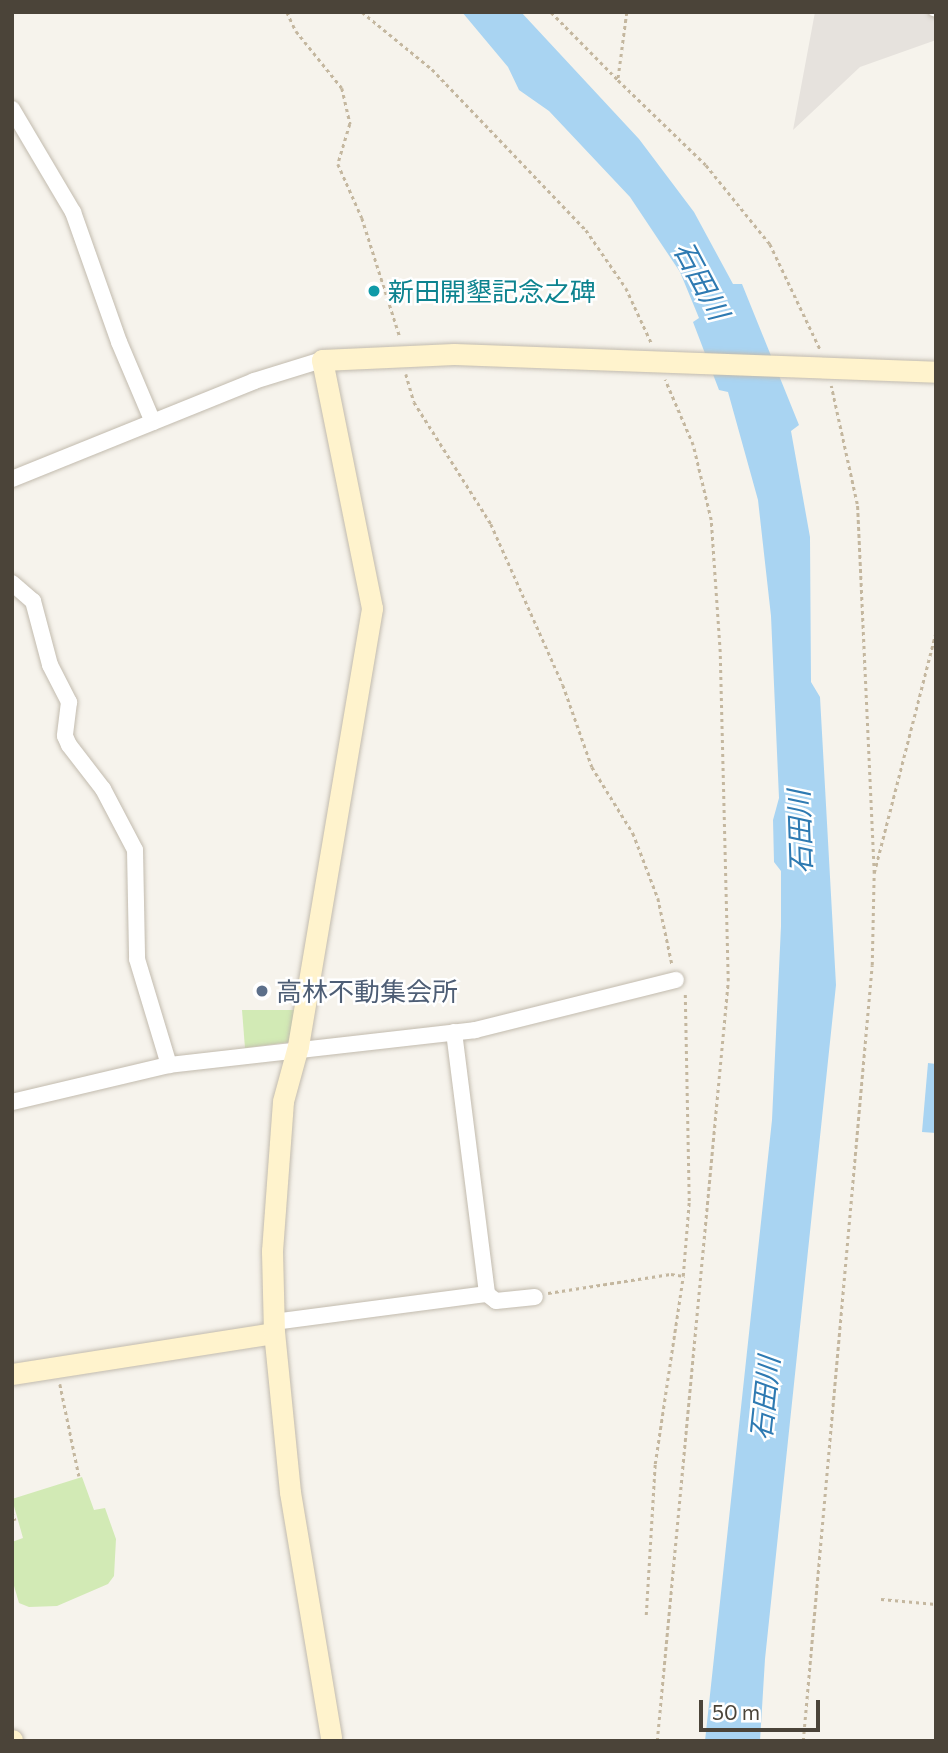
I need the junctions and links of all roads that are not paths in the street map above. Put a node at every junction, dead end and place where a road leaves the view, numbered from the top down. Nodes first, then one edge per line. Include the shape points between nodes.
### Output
1 (12, 109) edge
2 (322, 360) junction
3 (936, 372) edge
4 (153, 422) junction
5 (12, 479) edge
6 (12, 583) edge
7 (676, 980) road end
8 (454, 1032) junction
9 (298, 1046) junction
10 (169, 1065) junction
11 (12, 1102) edge
12 (487, 1294) junction
13 (535, 1297) road end
14 (274, 1327) junction
15 (12, 1374) edge
16 (327, 1739) edge

1 - 4 street via 73,212
2 - 3 street via 401,354 824,364
2 - 4 street via 254,381
2 - 9 street via 372,608
4 - 5 street
6 - 10 street via 33,601 50,665 69,702 65,736 103,789 135,850 137,959
7 - 8 street
8 - 9 street
8 - 12 street
9 - 10 street
9 - 14 street via 278,1131
10 - 11 street
12 - 13 street via 496,1301
12 - 14 street
14 - 15 street
14 - 16 street via 290,1492

